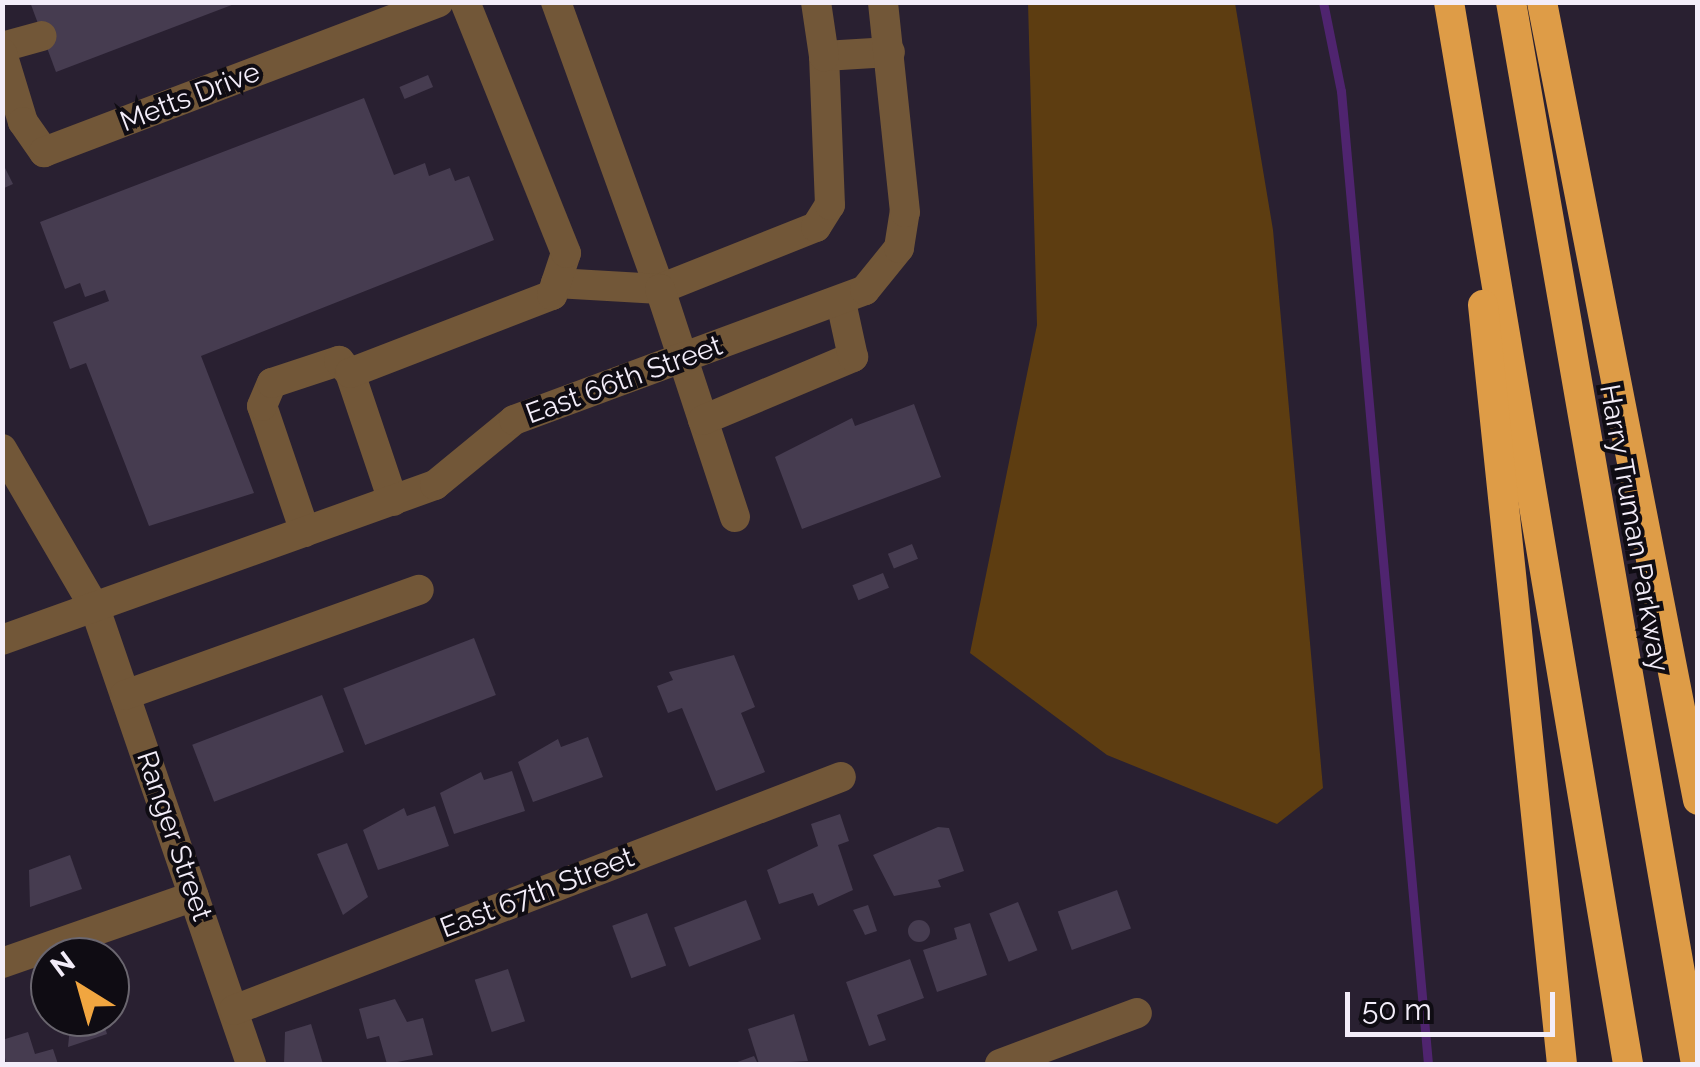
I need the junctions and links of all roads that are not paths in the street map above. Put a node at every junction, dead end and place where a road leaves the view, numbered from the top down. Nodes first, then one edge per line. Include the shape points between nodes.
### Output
1 (438, 2) edge
2 (465, 2) edge
3 (556, 2) edge
4 (816, 2) edge
5 (883, 2) edge
6 (1449, 2) edge
7 (1511, 2) edge
8 (1542, 2) edge
9 (42, 36) dead end
10 (2, 50) edge
11 (890, 52) junction
12 (824, 56) junction
13 (1470, 123) junction
14 (556, 283) junction
15 (660, 289) junction
16 (841, 302) junction
17 (677, 361) junction
18 (350, 373) junction
19 (703, 420) junction
20 (2, 449) edge
21 (393, 500) junction
22 (734, 517) dead end
23 (306, 532) junction
24 (420, 590) dead end
25 (95, 608) junction
26 (2, 640) edge
27 (125, 696) junction
28 (841, 777) dead end
29 (1698, 800) edge
30 (194, 896) junction
31 (2, 963) edge
32 (234, 1010) junction
33 (1138, 1013) dead end
34 (252, 1064) edge
35 (1000, 1064) edge
36 (1562, 1064) edge
37 (1628, 1064) edge
38 (1696, 1064) edge

1 - 10 street, Metts Drive via 44,152 23,122
2 - 14 street via 566,253
3 - 15 street
4 - 12 street
5 - 11 street, East 66th Street
6 - 13 highway
7 - 38 highway, Harry Truman Parkway
8 - 29 highway
9 - 10 street
11 - 12 street
11 - 16 street, East 66th Street via 902,230 888,268
12 - 15 street via 830,205 816,227
13 - 36 highway
13 - 37 highway
14 - 15 street
14 - 18 street via 552,295
15 - 17 street
16 - 17 street, East 66th Street
16 - 19 street via 852,357
17 - 19 street
17 - 21 street, East 66th Street via 514,420 458,471
18 - 21 street
18 - 23 street via 339,360 272,383 262,406
19 - 22 street
20 - 25 street, Ranger Street
21 - 23 street, East 66th Street
23 - 25 street, East 66th Street
24 - 27 street
25 - 26 street, East 66th Street
25 - 27 street, Ranger Street
27 - 30 street, Ranger Street
28 - 32 street, East 67th Street
30 - 31 street
30 - 32 street, Ranger Street
32 - 34 street, Ranger Street
33 - 35 street

